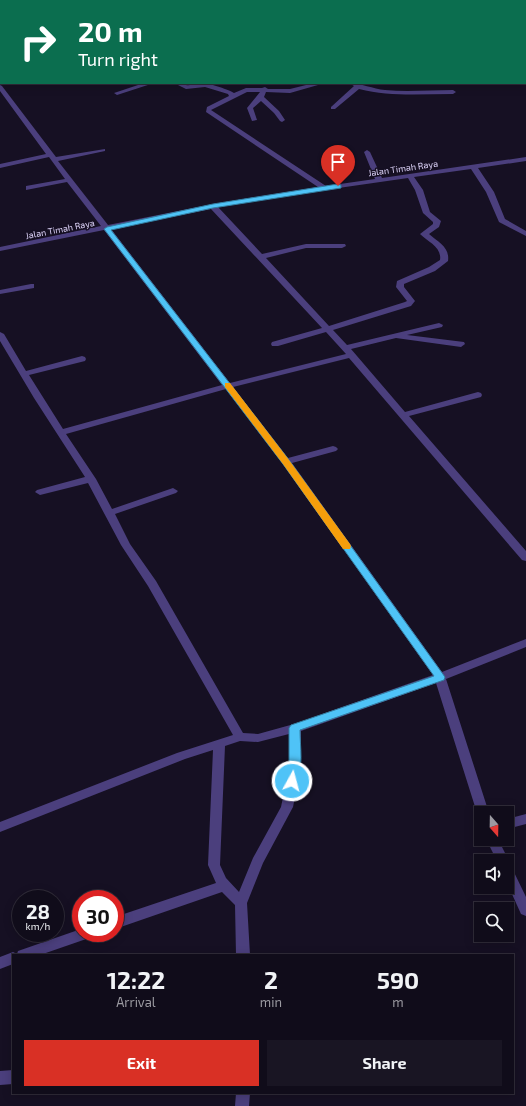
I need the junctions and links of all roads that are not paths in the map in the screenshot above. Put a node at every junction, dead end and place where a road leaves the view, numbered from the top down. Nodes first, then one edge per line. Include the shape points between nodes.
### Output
1 (148, 84) edge
2 (179, 84) edge
3 (205, 84) edge
4 (318, 84) edge
5 (355, 85) edge
6 (0, 87) edge
7 (265, 89) junction
8 (453, 92) dead end
9 (117, 93) dead end
10 (233, 96) junction
11 (3, 97) edge
12 (261, 97) junction
13 (333, 108) dead end
14 (254, 120) dead end
15 (282, 120) dead end
16 (102, 150) dead end
17 (366, 152) dead end
18 (52, 157) junction
19 (526, 160) edge
20 (0, 166) edge
21 (474, 168) junction
22 (410, 176) junction
23 (69, 180) junction
24 (379, 180) junction
25 (29, 188) dead end
26 (325, 188) junction
27 (213, 206) junction
28 (107, 229) junction
29 (526, 234) edge
30 (342, 246) dead end
31 (0, 249) edge
32 (261, 257) junction
33 (31, 286) dead end
34 (0, 292) edge
35 (439, 325) dead end
36 (328, 329) junction
37 (0, 334) edge
38 (392, 336) junction
39 (275, 344) dead end
40 (461, 344) dead end
41 (348, 352) junction
42 (82, 359) dead end
43 (24, 374) junction
44 (228, 386) junction
45 (478, 396) dead end
46 (404, 415) junction
47 (61, 432) junction
48 (333, 449) dead end
49 (286, 462) junction
50 (91, 479) junction
51 (173, 491) dead end
52 (40, 492) dead end
53 (109, 513) junction
54 (526, 558) edge
55 (526, 643) edge
56 (440, 677) junction
57 (295, 728) junction
58 (240, 737) junction
59 (219, 744) junction
60 (481, 806) edge
61 (526, 819) edge
62 (514, 822) edge
63 (0, 827) edge
64 (514, 885) edge
65 (224, 886) junction
66 (241, 903) junction
67 (525, 908) edge
68 (124, 921) edge
69 (72, 938) edge
70 (26, 954) edge
71 (243, 954) edge
72 (12, 958) edge
73 (0, 963) edge
74 (12, 1077) edge
75 (0, 1078) edge
76 (243, 1094) edge
77 (242, 1106) edge

1 - 9 street
2 - 3 street via 186,87
3 - 10 street via 209,88 229,91
4 - 7 street via 290,91
5 - 8 street via 400,93
5 - 13 street
6 - 11 street
7 - 10 street via 246,90
7 - 12 street
10 - 26 street via 209,108 209,112
11 - 18 street
12 - 14 street via 249,110
12 - 15 street
16 - 18 street
17 - 24 street
18 - 20 street
18 - 23 street
19 - 21 street, Jalan Timah Raya
21 - 22 street, Jalan Timah Raya
21 - 29 street via 490,192 502,220
22 - 24 street, Jalan Timah Raya
22 - 36 street via 419,190 427,213 437,221 436,225 424,234 442,249 445,254 444,261 400,283 400,287 411,300 410,303
23 - 25 street
23 - 28 street
24 - 26 street, Jalan Timah Raya
26 - 27 street, Jalan Timah Raya
27 - 28 street, Jalan Timah Raya
27 - 32 street
28 - 31 street, Jalan Timah Raya
28 - 44 street
30 - 32 street via 306,246
32 - 36 street
33 - 34 street
35 - 38 street
36 - 39 street
36 - 41 street
37 - 43 street
38 - 40 street
38 - 41 street
41 - 44 street
41 - 46 street
42 - 43 street
43 - 47 street
44 - 47 street
44 - 49 street
45 - 46 street
46 - 54 street
47 - 50 street
48 - 49 street
49 - 56 street
50 - 52 street
50 - 53 street
51 - 53 street
53 - 58 street
55 - 56 street
56 - 57 street
56 - 60 street
57 - 58 street via 258,738
57 - 66 street via 295,768 287,807 257,862
58 - 59 street
59 - 63 street via 180,756
59 - 65 street via 214,865 217,876
61 - 62 street
64 - 67 street
65 - 66 street
65 - 68 street
66 - 71 street
69 - 70 street
72 - 73 street
74 - 75 street
76 - 77 street

